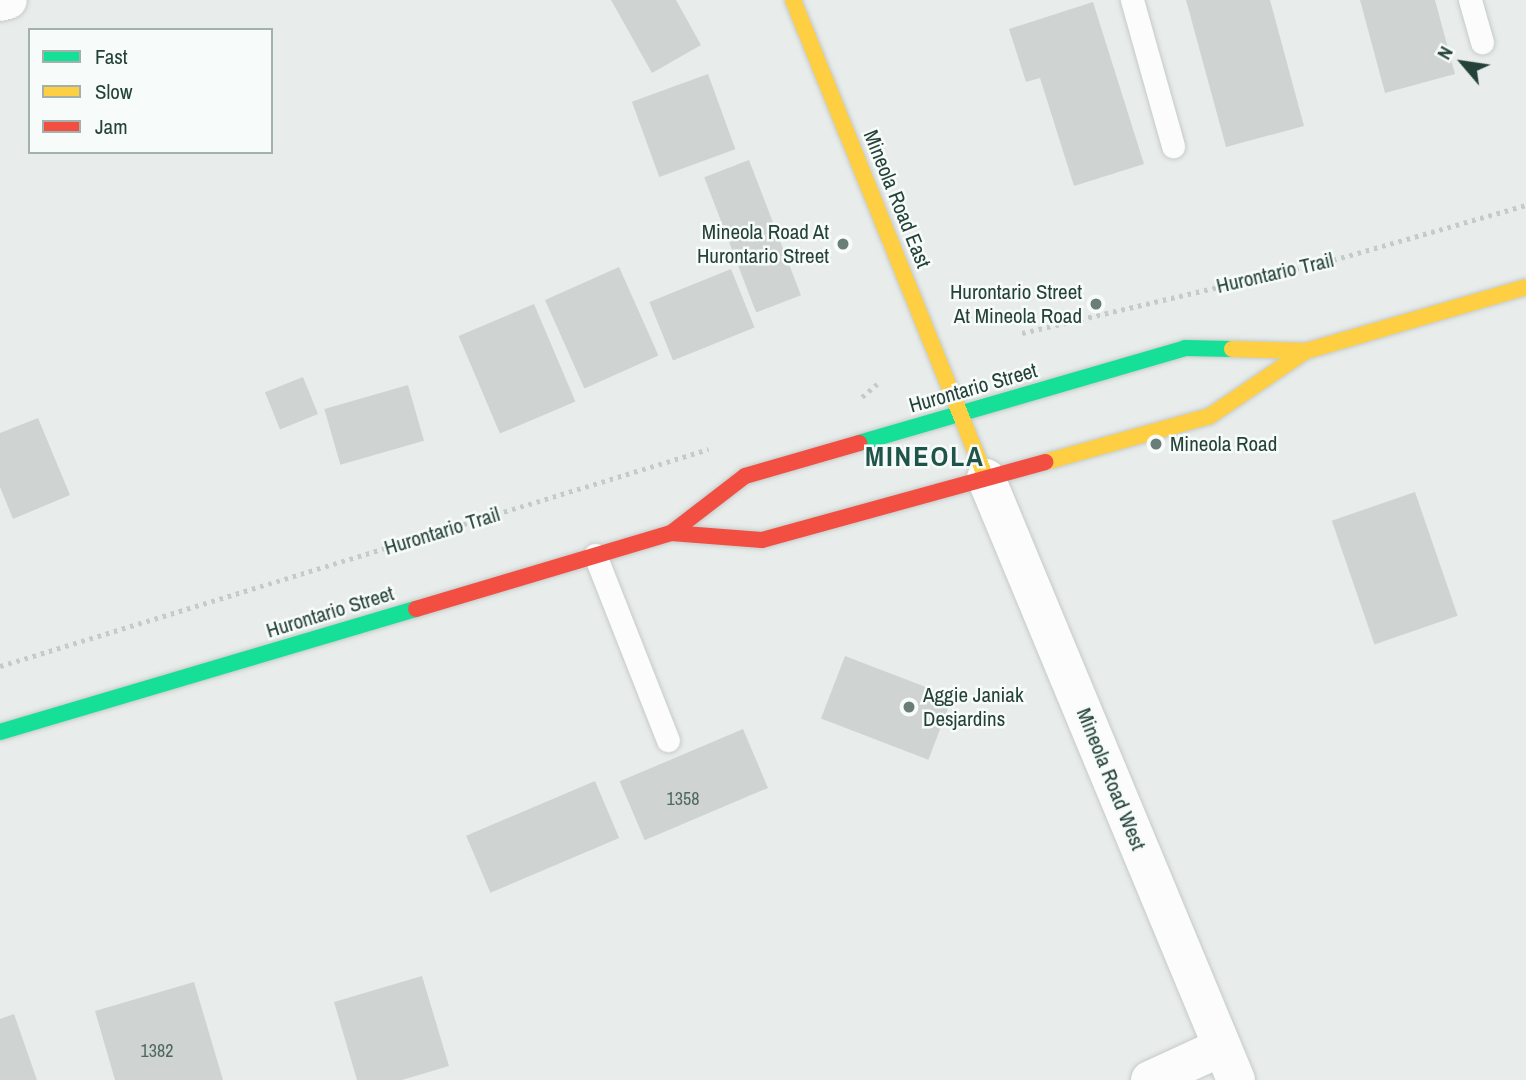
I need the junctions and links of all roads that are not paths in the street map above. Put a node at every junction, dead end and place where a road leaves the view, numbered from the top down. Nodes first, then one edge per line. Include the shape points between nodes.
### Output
1 (8, 0) edge
2 (1132, 0) edge
3 (1470, 0) edge
4 (0, 2) edge
5 (803, 4) edge
6 (1482, 42) dead end
7 (1173, 146) dead end
8 (1526, 286) edge
9 (1306, 351) junction
10 (961, 413) junction
11 (986, 478) junction
12 (671, 533) junction
13 (594, 555) junction
14 (0, 732) edge
15 (668, 740) dead end
16 (1229, 1063) edge
17 (1150, 1080) edge

1 - 4 street
2 - 7 lane
3 - 6 lane
5 - 10 main road, Mineola Road East
8 - 9 main road, Hurontario Street
9 - 10 main road, Hurontario Street via 1185,348
9 - 11 main road, Hurontario Street via 1210,416
10 - 11 main road
10 - 12 main road, Hurontario Street via 745,476
11 - 12 main road, Hurontario Street via 762,540
11 - 16 street, Mineola Road West
12 - 13 main road, Hurontario Street
13 - 14 main road, Hurontario Street
13 - 15 lane
16 - 17 street

